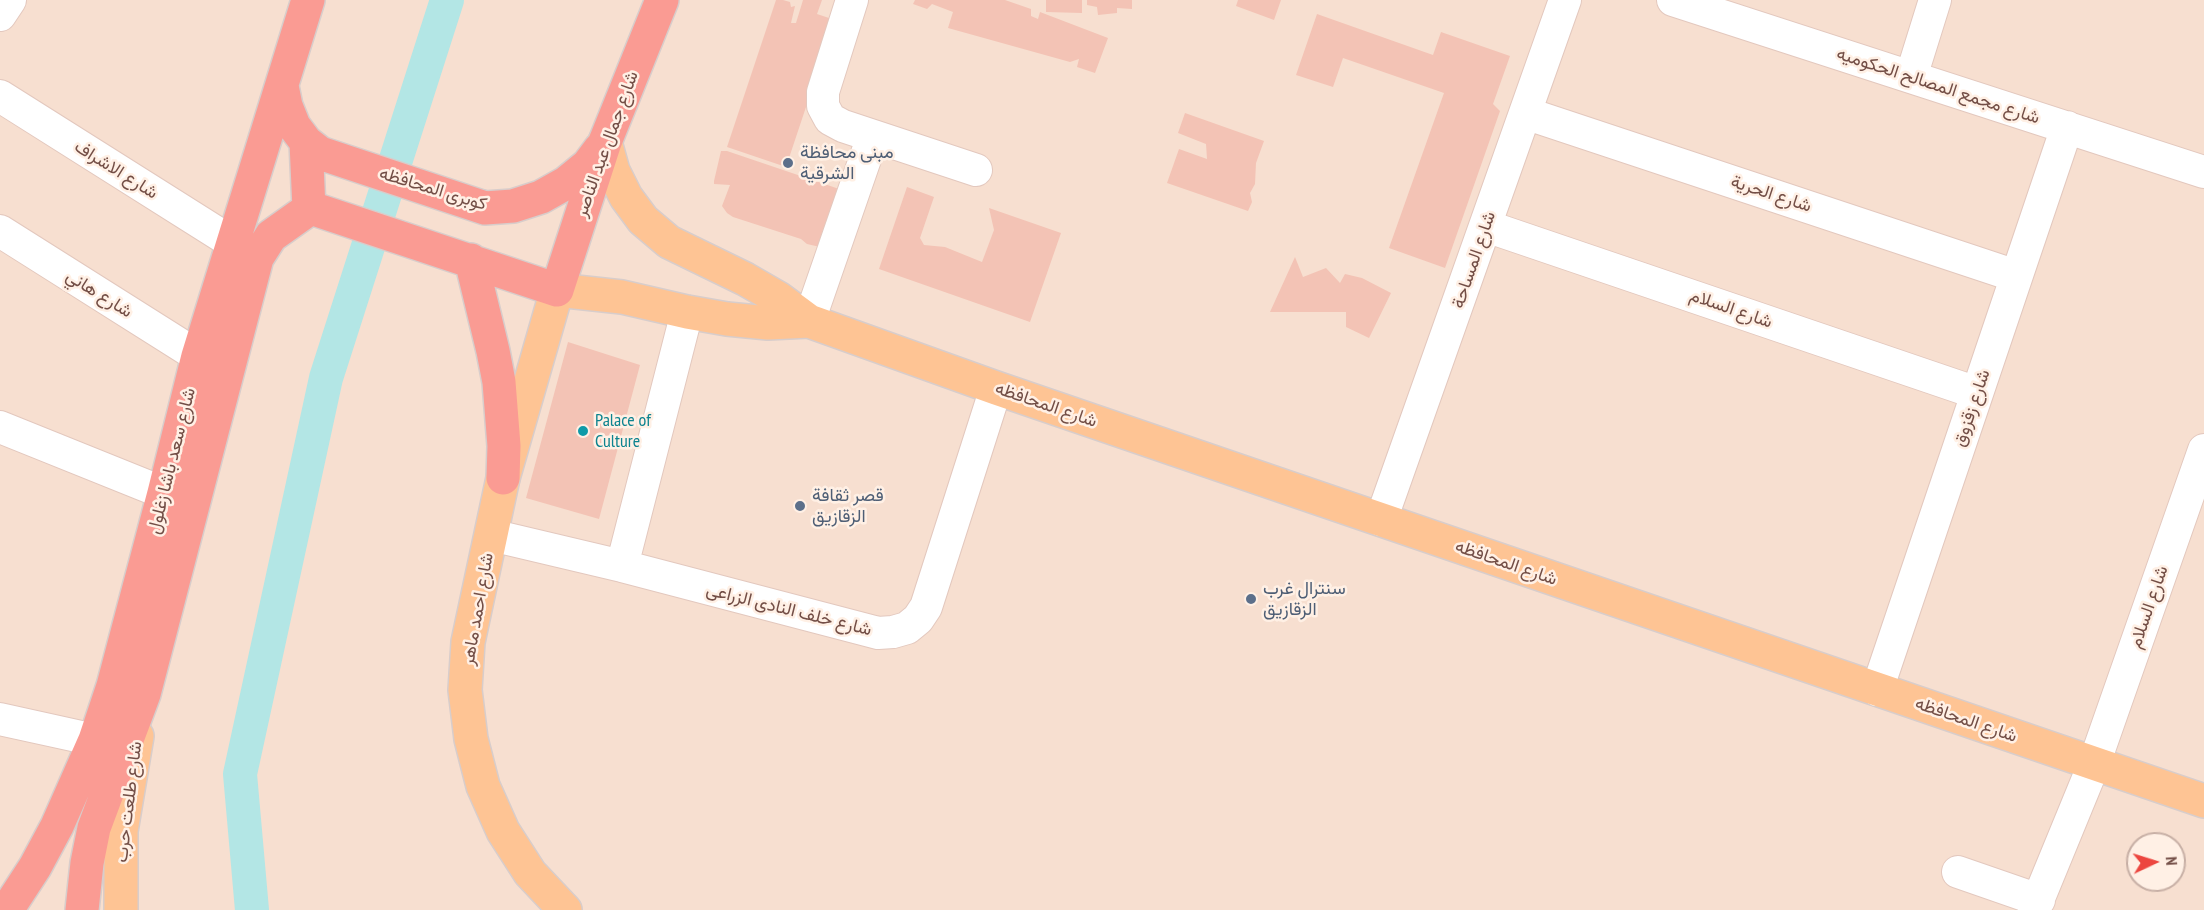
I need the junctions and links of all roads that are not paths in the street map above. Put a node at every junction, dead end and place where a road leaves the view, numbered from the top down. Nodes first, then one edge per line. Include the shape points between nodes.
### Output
1 (10, 0) edge
2 (308, 0) edge
3 (662, 0) edge
4 (852, 0) edge
5 (1566, 0) edge
6 (1673, 0) edge
7 (1935, 0) edge
8 (0, 15) edge
9 (1911, 77) junction
10 (282, 86) junction
11 (0, 96) edge
12 (1526, 113) junction
13 (2067, 127) junction
14 (873, 136) junction
15 (605, 142) junction
16 (313, 147) junction
17 (976, 170) dead end
18 (2204, 172) edge
19 (312, 209) junction
20 (1486, 226) junction
21 (0, 231) edge
22 (233, 243) junction
23 (468, 259) junction
24 (2016, 276) junction
25 (557, 290) junction
26 (687, 312) junction
27 (809, 321) junction
28 (198, 356) junction
29 (996, 388) junction
30 (1977, 393) junction
31 (1, 433) edge
32 (2204, 450) edge
33 (503, 478) junction
34 (164, 493) junction
35 (1382, 520) junction
36 (491, 535) junction
37 (622, 566) junction
38 (1877, 690) junction
39 (144, 694) junction
40 (0, 719) edge
41 (94, 740) junction
42 (2094, 764) junction
43 (2204, 801) edge
44 (1958, 872) dead end
45 (2036, 905) edge
46 (7, 910) edge
47 (82, 910) edge
48 (121, 910) edge
49 (565, 910) edge

1 - 8 street
2 - 10 highway, شارع سعد باشا زغلول
3 - 15 highway, شارع جمال عبد الناصر
4 - 14 street via 822,106 830,119
5 - 12 street, شارع المساحة
6 - 9 street, شارع مجمع المصالح الحكوميه
7 - 9 street
9 - 13 street, شارع مجمع المصالح الحكوميه
10 - 16 highway via 294,126
10 - 22 highway, شارع سعد باشا زغلول
11 - 22 street, شارع الاشراف
12 - 20 street, شارع المساحة
12 - 24 street, شارع الحرية
13 - 18 street, شارع مجمع المصالح الحكوميه
13 - 24 street, شارع زقزوق
14 - 17 street
14 - 27 street
15 - 16 highway, كوبرى المحافظه via 588,165 549,193 513,206 485,208
15 - 25 highway, شارع جمال عبد الناصر
15 - 27 main road, شارع المحافظه via 613,171 643,220 669,242 745,279
16 - 19 highway
19 - 23 highway
19 - 39 highway, شارع سعد باشا زغلول via 271,236 257,258
20 - 30 street, شارع السلام
20 - 35 street, شارع المساحة
21 - 28 street, شارع هاني
22 - 28 highway, شارع سعد باشا زغلول
23 - 25 highway
23 - 33 highway via 499,382
24 - 30 street, شارع زقزوق
25 - 26 main road, شارع المحافظه via 622,297
25 - 33 main road, شارع احمد ماهر
26 - 27 main road, شارع المحافظه via 768,323
26 - 37 street
27 - 29 main road, شارع المحافظه
28 - 34 highway, شارع سعد باشا زغلول
29 - 35 main road, شارع المحافظه
29 - 37 street, شارع خلف النادى الزراعى via 926,607 907,628 878,633
30 - 38 street, شارع زقزوق
31 - 34 street
32 - 42 street, شارع السلام
33 - 36 main road, شارع احمد ماهر
34 - 41 highway, شارع سعد باشا زغلول via 113,686
35 - 38 main road, شارع المحافظه
36 - 37 street, شارع خلف النادى الزراعى
36 - 49 main road, شارع احمد ماهر via 468,642 465,690 471,739 483,786 503,831 530,873
38 - 42 main road, شارع المحافظه
39 - 47 highway, شارع سعد باشا زغلول via 94,828
39 - 48 main road, شارع طلعت حرب via 122,831
40 - 41 street
41 - 46 highway, شارع سعد باشا زغلول via 57,826
42 - 43 main road, شارع المحافظه
42 - 45 street, شارع السلام
44 - 45 street

